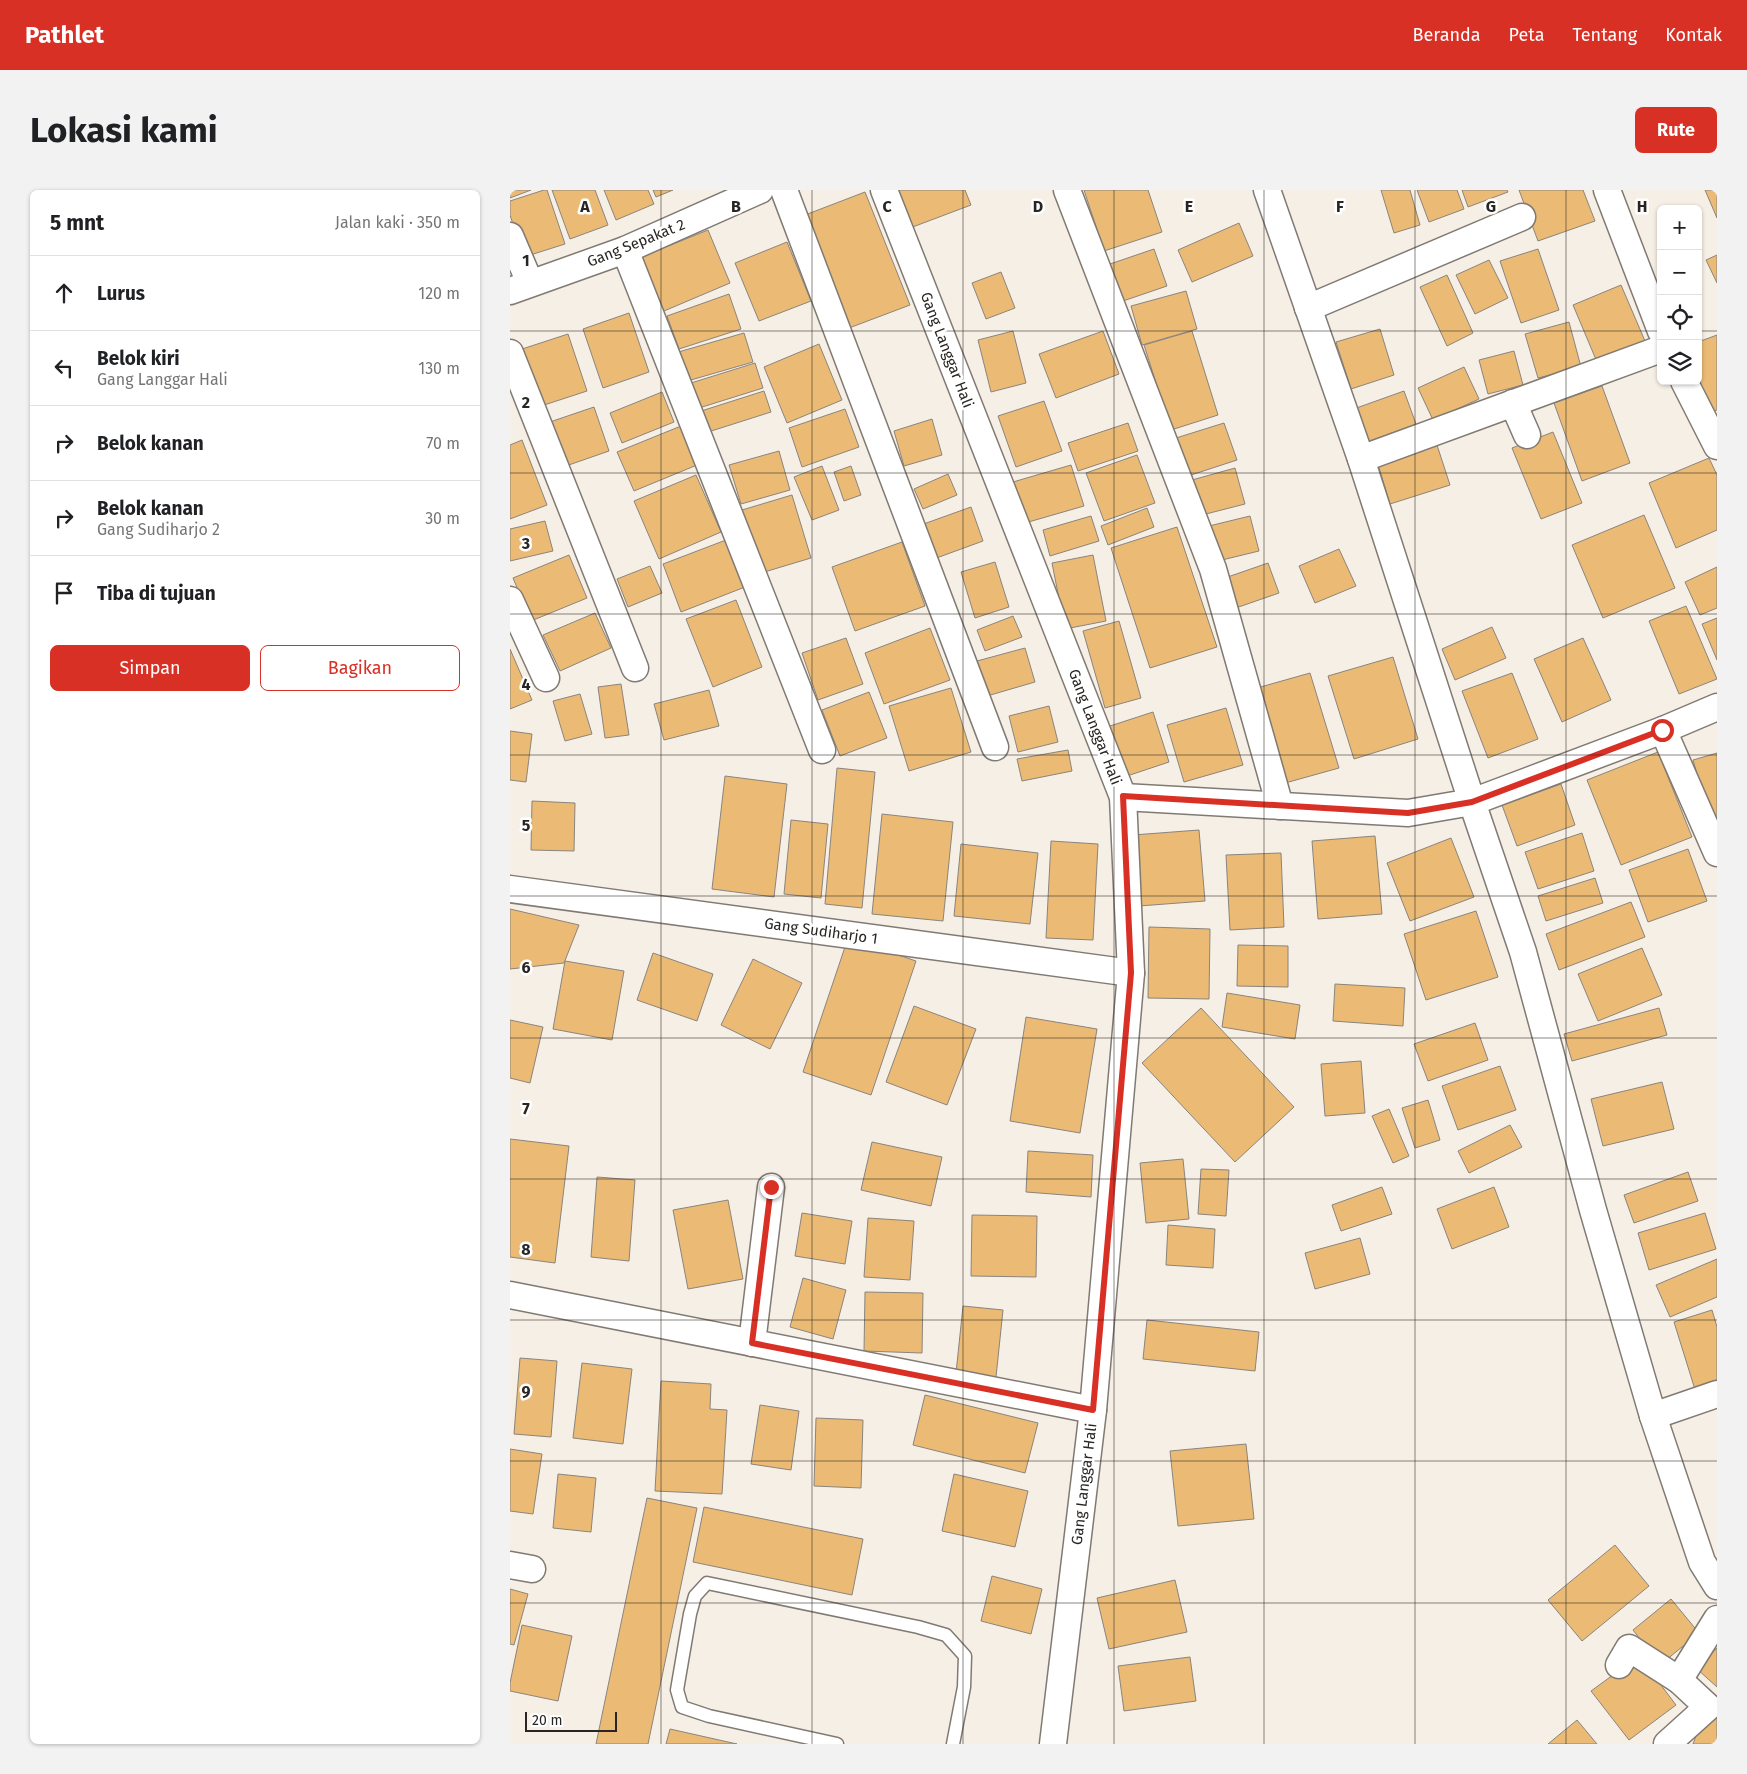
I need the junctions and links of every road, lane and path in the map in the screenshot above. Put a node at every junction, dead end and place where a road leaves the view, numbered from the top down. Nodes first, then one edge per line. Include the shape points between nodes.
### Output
1 (760, 190) edge
2 (784, 190) edge
3 (884, 190) edge
4 (1067, 190) edge
5 (1267, 190) edge
6 (1607, 190) edge
7 (1522, 216) dead end
8 (510, 236) edge
9 (625, 250) junction
10 (520, 287) edge
11 (1308, 308) junction
12 (1657, 321) edge
13 (1657, 350) edge
14 (510, 353) edge
15 (1686, 385) edge
16 (1513, 403) junction
17 (1528, 435) dead end
18 (1717, 446) edge
19 (1361, 459) junction
20 (510, 600) edge
21 (635, 668) dead end
22 (546, 678) dead end
23 (1717, 707) edge
24 (1662, 730) junction
25 (995, 747) dead end
26 (822, 750) dead end
27 (1123, 796) junction
28 (1472, 802) junction
29 (1280, 806) junction
30 (1717, 853) edge
31 (510, 889) edge
32 (1131, 973) junction
33 (771, 1187) dead end
34 (510, 1295) edge
35 (752, 1343) junction
36 (1717, 1394) edge
37 (1093, 1410) junction
38 (1653, 1416) junction
39 (1717, 1586) edge
40 (1717, 1619) edge
41 (1619, 1665) dead end
42 (1679, 1680) junction
43 (837, 1744) edge
44 (953, 1744) edge
45 (1052, 1744) edge
46 (1668, 1744) edge

1 - 9 street, Gang Sepakat 2
2 - 25 street
3 - 27 street, Gang Langgar Hali
4 - 29 street via 1213,569
5 - 11 street
6 - 12 street
7 - 11 street
8 - 10 street
9 - 10 street, Gang Sepakat 2
9 - 26 street
11 - 19 street
13 - 16 street
14 - 21 street
15 - 18 street
16 - 17 street
16 - 19 street
19 - 28 street
20 - 22 street
23 - 24 street
24 - 28 street
24 - 30 street
27 - 29 street
27 - 32 street, Gang Langgar Hali
28 - 29 street via 1408,813
28 - 38 street via 1523,952
31 - 32 street, Gang Sudiharjo 1
32 - 37 street, Gang Langgar Hali
33 - 35 street
34 - 35 street
35 - 37 street
36 - 38 street
37 - 45 street, Gang Langgar Hali
38 - 39 street via 1702,1562
40 - 42 street
41 - 42 street via 1629,1648
42 - 46 street via 1708,1708
43 - 44 lane via 682,1707 677,1690 690,1614 695,1596 707,1583 946,1634 965,1656 964,1687

